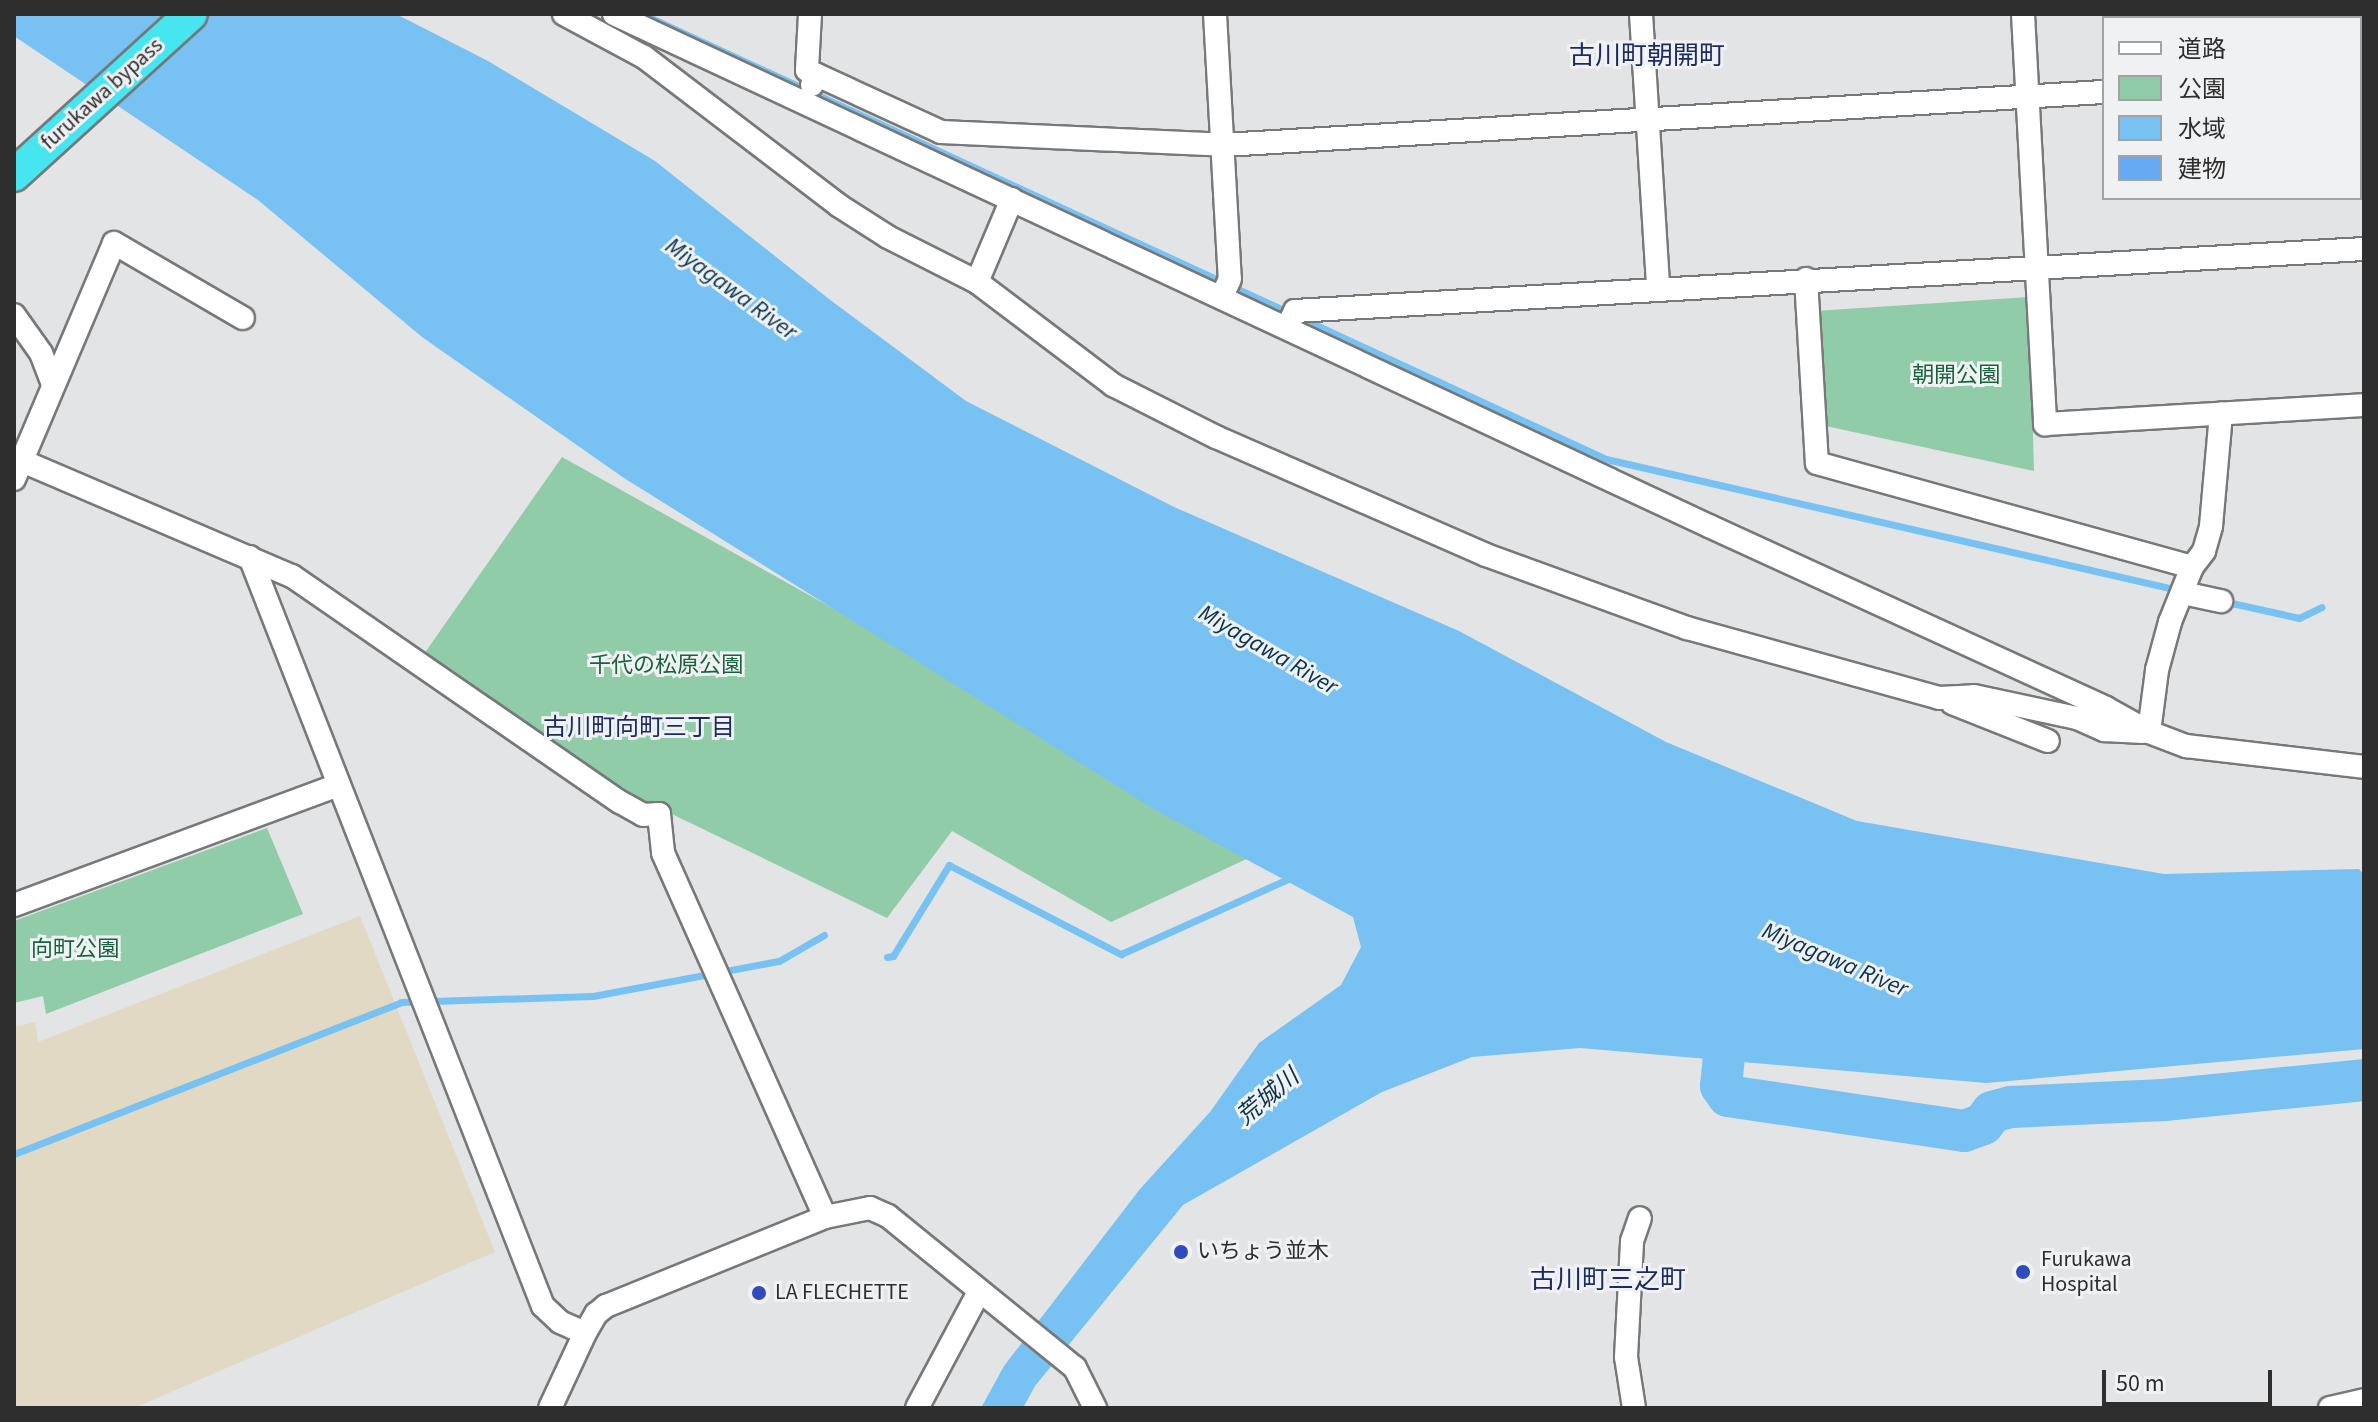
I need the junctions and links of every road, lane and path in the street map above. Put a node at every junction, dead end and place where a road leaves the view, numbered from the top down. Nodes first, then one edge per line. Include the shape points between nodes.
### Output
1 (191, 14) edge
2 (564, 14) edge
3 (614, 14) edge
4 (810, 14) edge
5 (1215, 14) edge
6 (1641, 14) edge
7 (2023, 14) edge
8 (810, 89) junction
9 (2102, 92) edge
10 (2028, 96) junction
11 (1648, 119) junction
12 (1224, 145) junction
13 (14, 175) edge
14 (1012, 199) junction
15 (2364, 249) edge
16 (2037, 266) junction
17 (1806, 279) junction
18 (977, 282) junction
19 (1658, 288) junction
20 (1225, 289) junction
21 (14, 315) edge
22 (243, 318) dead end
23 (1290, 320) junction
24 (52, 382) junction
25 (2364, 405) edge
26 (2221, 413) junction
27 (18, 470) edge
28 (250, 557) junction
29 (2192, 567) junction
30 (2183, 593) junction
31 (2221, 601) dead end
32 (1939, 698) junction
33 (2149, 732) junction
34 (2048, 741) dead end
35 (2364, 767) edge
36 (338, 785) junction
37 (15, 898) edge
38 (825, 1217) junction
39 (1640, 1218) dead end
40 (984, 1296) junction
41 (585, 1333) junction
42 (2364, 1400) edge
43 (550, 1408) edge
44 (917, 1408) edge
45 (1095, 1408) edge
46 (1634, 1408) edge
47 (2330, 1408) edge

1 - 13 highway, furukawa bypass
2 - 18 street via 644,57 876,229
3 - 8 street
4 - 8 street
5 - 12 street
6 - 11 street
7 - 10 street
8 - 12 street via 941,132
8 - 14 street
9 - 10 street
10 - 11 street
10 - 16 street
11 - 12 street
11 - 19 street
12 - 20 street
14 - 18 street
14 - 20 street
15 - 16 street
16 - 17 street
16 - 26 street via 2045,424
17 - 19 street
17 - 29 street via 1817,463
18 - 32 street via 1133,397 1486,555 1687,628
19 - 23 street
20 - 23 street
21 - 24 street via 41,353
22 - 24 street via 114,243
23 - 33 street
24 - 27 street
25 - 26 street
26 - 29 street via 2211,526 2204,551
27 - 28 street
28 - 36 street
28 - 38 street via 292,576 620,802 643,815 659,814 663,853
29 - 30 street
30 - 31 street
30 - 33 street via 2157,670
32 - 33 street via 1974,696 2077,718 2104,730
32 - 34 street
33 - 35 street via 2186,746
36 - 37 street
36 - 41 street via 543,1306 560,1322
38 - 40 street via 870,1208 888,1216
38 - 41 street via 606,1306
39 - 46 street via 1632,1241 1626,1357
40 - 44 street
40 - 45 street via 1075,1368
41 - 43 street
42 - 47 street

